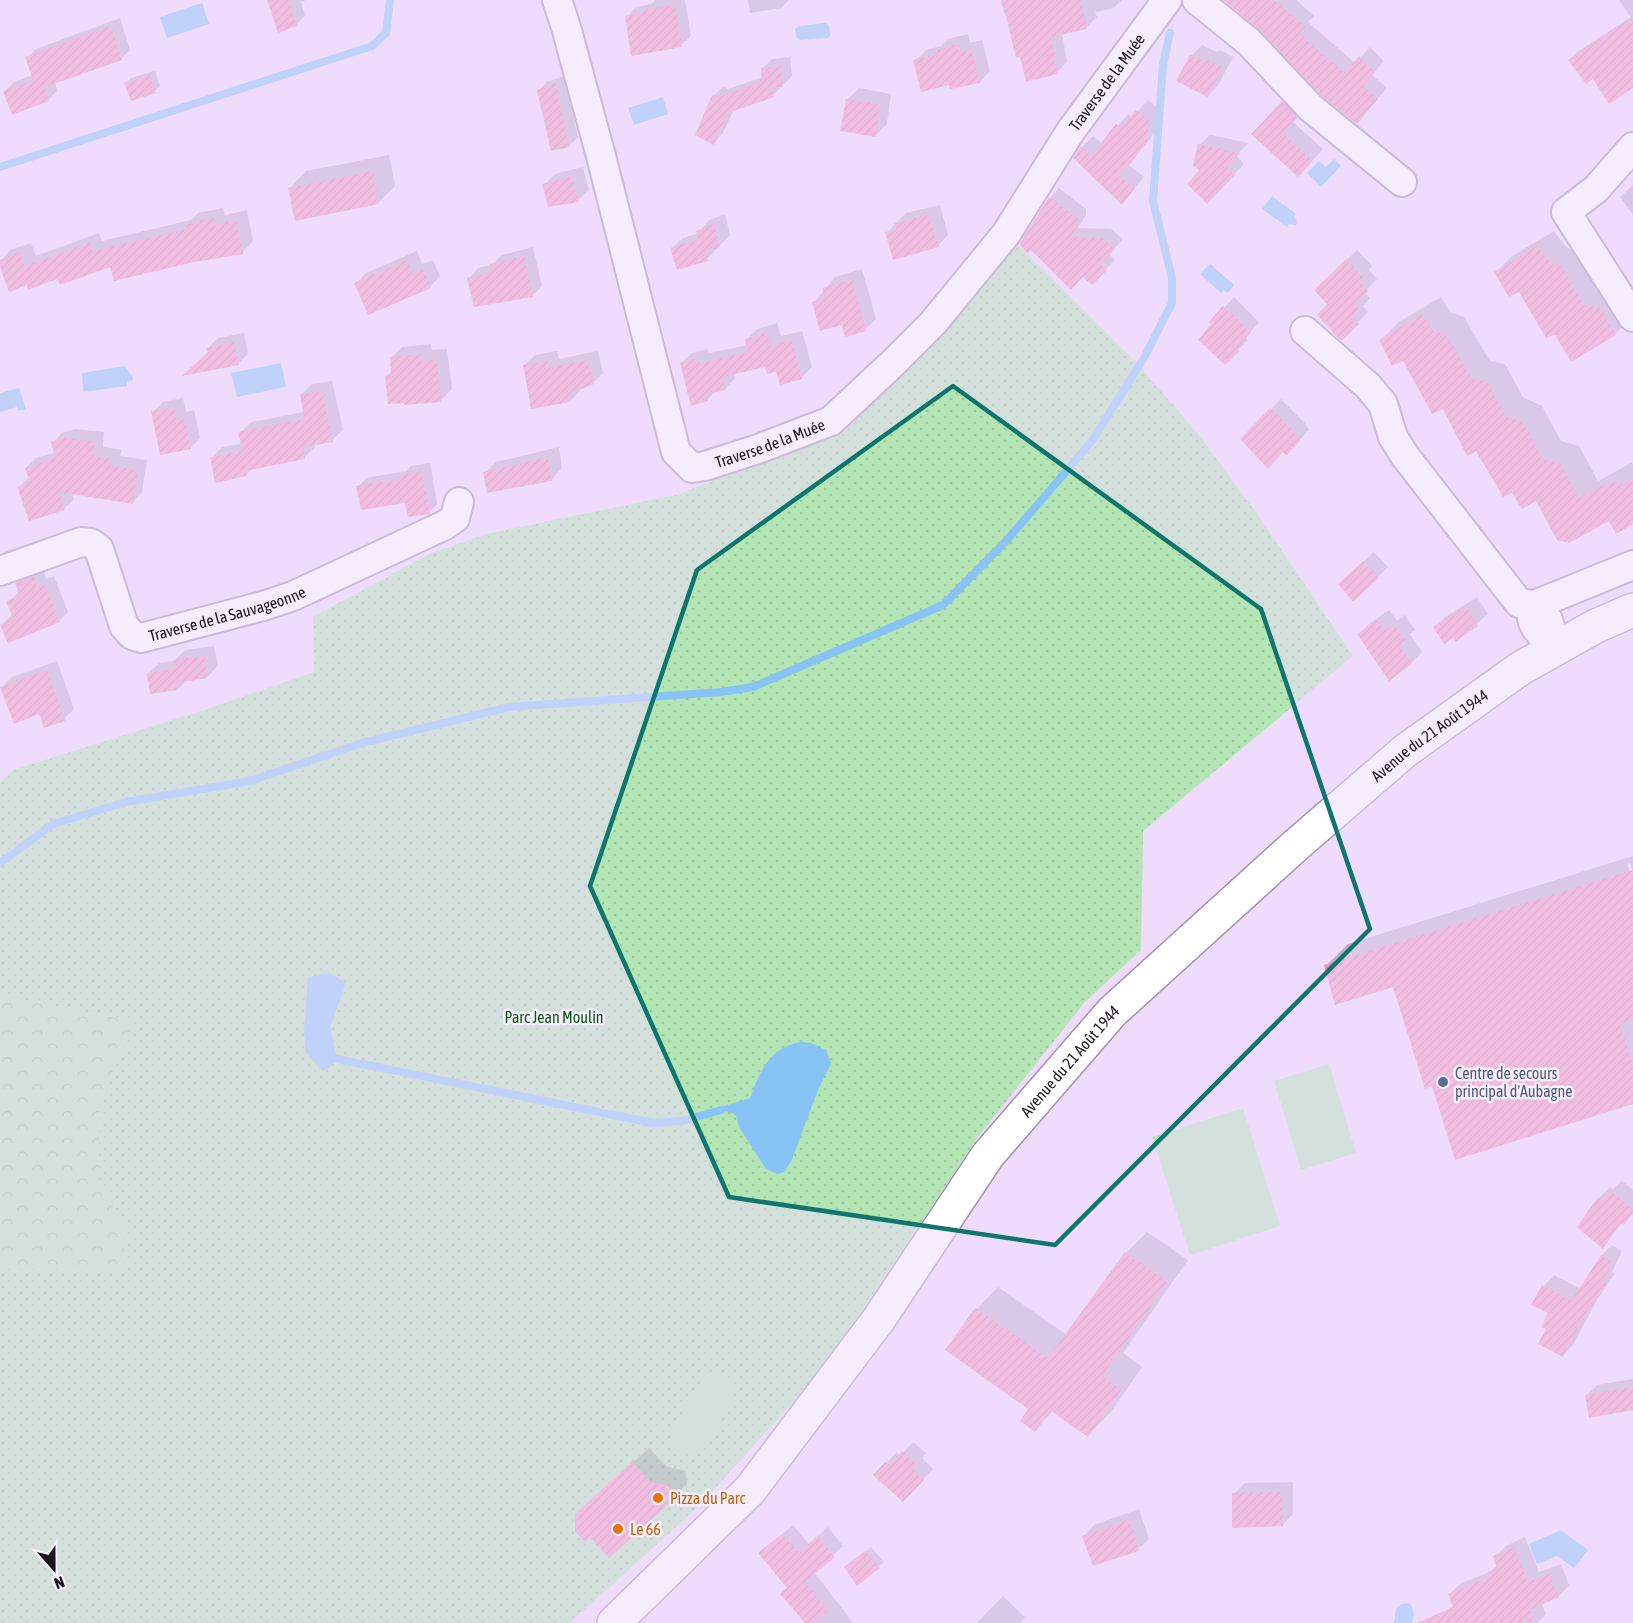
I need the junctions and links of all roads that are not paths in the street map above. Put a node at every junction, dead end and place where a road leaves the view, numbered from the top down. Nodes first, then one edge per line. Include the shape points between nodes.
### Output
1 (557, 0) edge
2 (1167, 0) edge
3 (1197, 0) edge
4 (1633, 147) edge
5 (1402, 182) dead end
6 (1633, 317) edge
7 (1305, 331) dead end
8 (459, 502) dead end
9 (1633, 565) edge
10 (0, 571) edge
11 (1533, 605) junction
12 (1633, 610) edge
13 (1557, 649) junction
14 (614, 1623) edge

1 - 2 street, Traverse de la Muée via 676,452 692,468 758,449 831,421 893,363 933,323 1006,234 1070,132
3 - 5 street via 1249,42 1311,108
4 - 6 street via 1596,189 1566,212
7 - 11 street via 1383,404 1393,437 1405,456 1519,603
8 - 10 street, Traverse de la Sauvageonne via 454,518 445,525 292,596 141,638 124,626 99,549 91,543 81,542
9 - 11 street
11 - 13 street via 1548,620
12 - 13 main road, Avenue du 21 Août 1944
13 - 14 main road, Avenue du 21 Août 1944 via 1521,668 1405,751 1112,1012 988,1155 879,1319 750,1490

